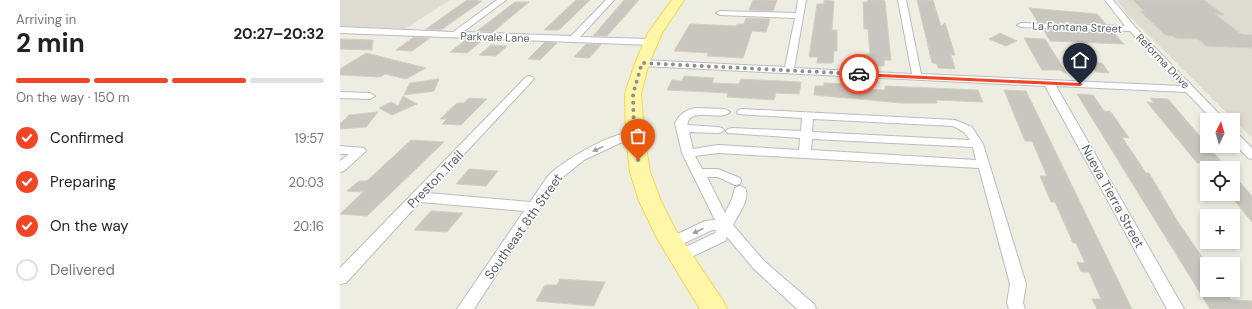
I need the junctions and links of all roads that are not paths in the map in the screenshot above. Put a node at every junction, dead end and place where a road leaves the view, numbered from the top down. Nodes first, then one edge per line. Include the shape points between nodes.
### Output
1 (502, 0) edge
2 (610, 0) edge
3 (678, 0) edge
4 (802, 0) edge
5 (902, 0) edge
6 (1109, 0) edge
7 (720, 13) dead end
8 (799, 16) junction
9 (1021, 25) dead end
10 (1132, 29) junction
11 (340, 30) edge
12 (454, 35) junction
13 (572, 40) junction
14 (651, 42) junction
15 (642, 63) junction
16 (788, 71) junction
17 (917, 77) junction
18 (529, 79) dead end
19 (1049, 83) junction
20 (1190, 89) junction
21 (340, 95) edge
22 (370, 96) dead end
23 (725, 112) dead end
24 (742, 112) dead end
25 (1212, 113) edge
26 (808, 115) junction
27 (682, 128) junction
28 (718, 130) dead end
29 (732, 132) dead end
30 (806, 135) junction
31 (634, 136) junction
32 (1240, 142) edge
33 (977, 144) junction
34 (340, 150) edge
35 (688, 153) junction
36 (805, 154) junction
37 (1252, 155) edge
38 (984, 164) junction
39 (340, 168) edge
40 (699, 174) junction
41 (417, 197) junction
42 (534, 207) junction
43 (725, 225) junction
44 (676, 249) junction
45 (340, 278) edge
46 (465, 309) edge
47 (714, 309) edge
48 (808, 309) edge
49 (1017, 309) edge
50 (1176, 309) edge

1 - 12 street
2 - 13 street
3 - 14 main road
4 - 8 street
5 - 17 street
6 - 10 street, Reforma Drive
7 - 8 street
8 - 16 street
9 - 10 street, La Fontana Street
10 - 20 street, Reforma Drive
11 - 12 street, Parkvale Lane
12 - 13 street, Parkvale Lane
13 - 14 street, Parkvale Lane
14 - 15 main road
15 - 16 street
15 - 31 main road via 633,94
16 - 17 street
17 - 19 street
18 - 41 street, Preston Trail
19 - 20 street
19 - 50 street, Nueva Tierra Street
20 - 25 street, Reforma Drive
21 - 22 street
23 - 27 street via 691,112 682,119
24 - 26 street
26 - 30 street
26 - 33 street via 955,123 970,130
27 - 28 street
27 - 35 street
29 - 30 street
30 - 33 street
30 - 36 street
31 -> 42 street, Southeast 8th Street via 616,140 580,157 553,179
31 - 44 main road via 640,172 650,201
32 - 37 street
33 - 38 street
34 - 39 street via 360,151
35 - 36 street via 718,149
35 - 40 street
36 - 38 street
38 - 49 street via 1018,284 1015,303
40 - 43 street
40 - 43 street via 717,172 726,175 737,186 739,199
41 - 42 street
41 - 45 street, Preston Trail
42 - 46 street, Southeast 8th Street
43 - 44 street via 720,237
43 - 48 street via 759,266
44 - 47 main road

